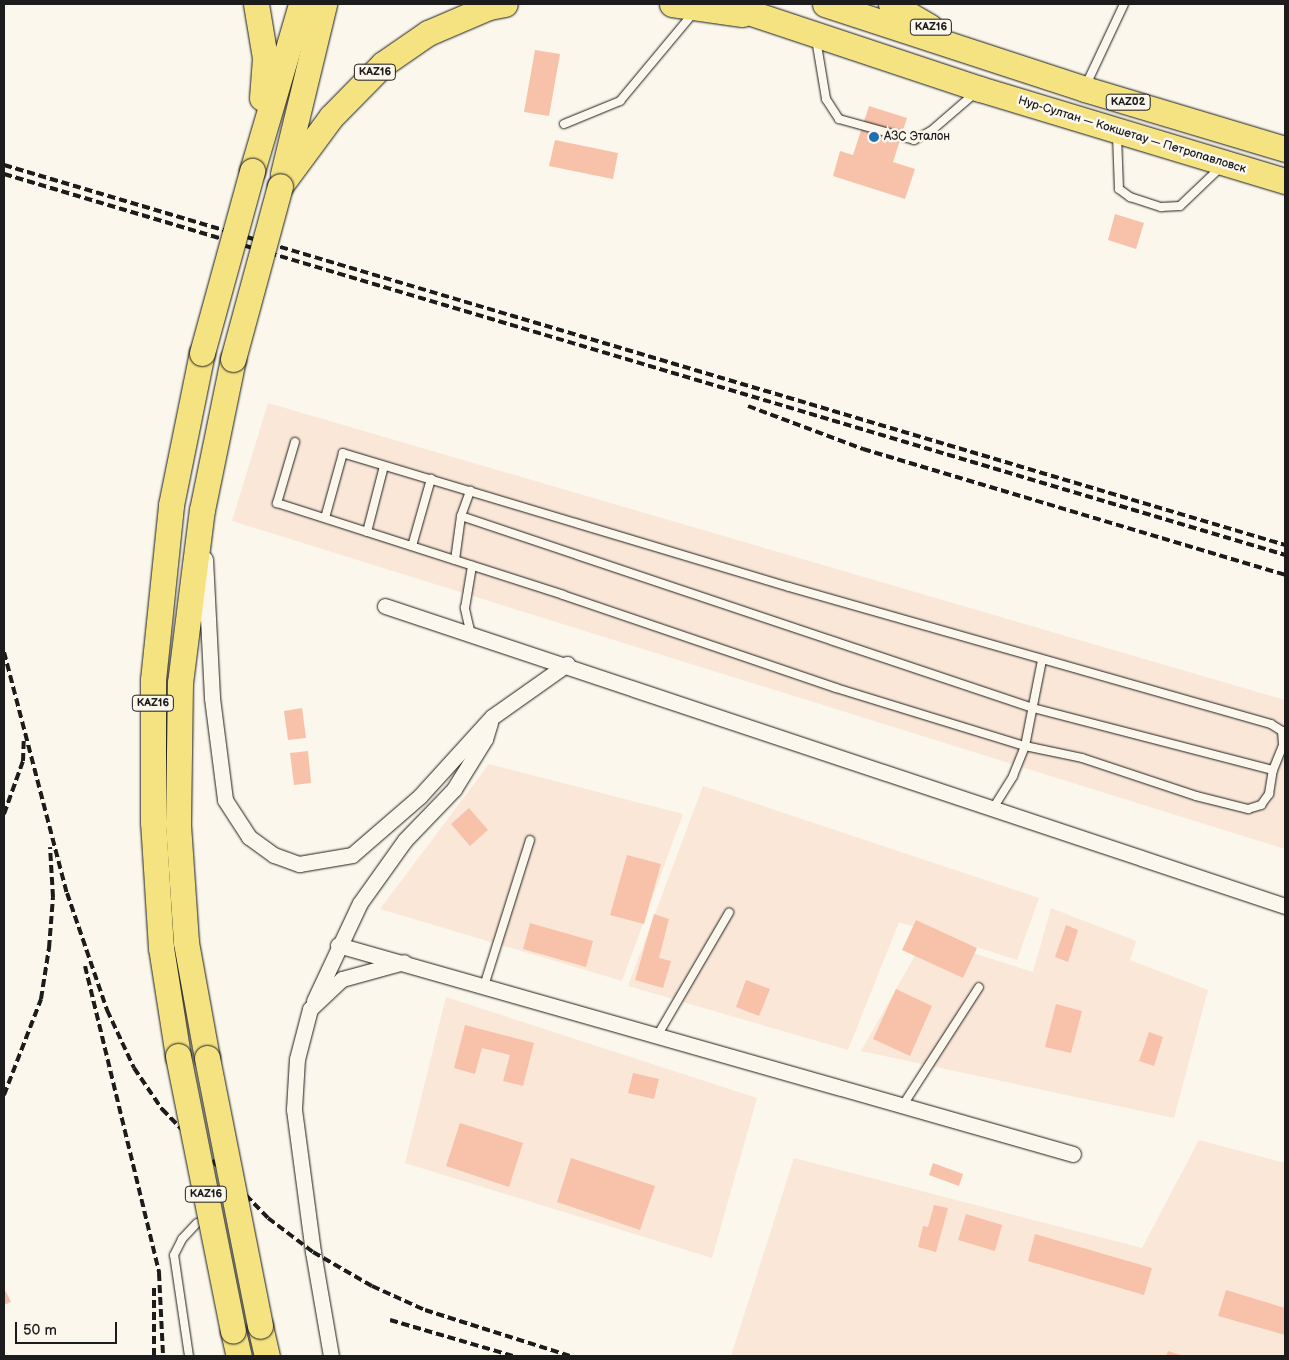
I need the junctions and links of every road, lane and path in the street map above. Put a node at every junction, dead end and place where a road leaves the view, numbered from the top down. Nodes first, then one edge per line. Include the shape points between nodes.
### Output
1 (256, 4) edge
2 (301, 4) edge
3 (324, 4) edge
4 (505, 4) edge
5 (672, 4) edge
6 (724, 4) edge
7 (825, 4) edge
8 (891, 4) edge
9 (1124, 4) edge
10 (698, 8) junction
11 (767, 18) junction
12 (816, 34) junction
13 (972, 50) junction
14 (980, 89) junction
15 (1085, 89) junction
16 (564, 124) dead end
17 (1117, 130) junction
18 (1285, 149) edge
19 (1225, 163) junction
20 (252, 171) junction
21 (1285, 181) edge
22 (280, 186) junction
23 (295, 442) dead end
24 (384, 466) junction
25 (431, 479) junction
26 (470, 490) junction
27 (202, 510) junction
28 (461, 516) junction
29 (325, 518) junction
30 (368, 532) junction
31 (412, 546) junction
32 (454, 560) junction
33 (472, 566) junction
34 (385, 606) dead end
35 (471, 635) junction
36 (1042, 660) junction
37 (567, 664) junction
38 (1033, 708) junction
39 (492, 717) junction
40 (1025, 746) junction
41 (1273, 770) junction
42 (992, 810) junction
43 (530, 840) dead end
44 (1285, 906) edge
45 (729, 913) dead end
46 (338, 945) junction
47 (405, 962) junction
48 (484, 986) junction
49 (979, 988) dead end
50 (310, 1009) junction
51 (658, 1036) junction
52 (903, 1106) junction
53 (1074, 1154) dead end
54 (197, 1223) dead end
55 (189, 1356) edge
56 (239, 1356) edge
57 (267, 1356) edge
58 (331, 1356) edge

1 - 20 highway, KAZ16 via 265,66
2 - 20 highway, KAZ16
3 - 22 highway, KAZ16
4 - 22 highway, KAZ16 via 489,7 428,33 383,64 331,117
5 - 10 highway
6 - 11 highway, KАZ02
7 - 13 highway, KАZ02
8 - 13 highway, KAZ16
9 - 15 lane
10 - 11 highway
10 - 16 lane via 620,101
11 - 12 highway, KАZ02
12 - 14 highway, KАZ02
12 - 14 lane via 826,99 840,119 914,140 938,126
13 - 15 highway, KАZ02
14 - 17 highway, Нур-Султан — Кокшетау — Петропавловск / KАZ02
15 - 18 highway, KАZ02
17 - 19 highway, Нур-Султан — Кокшетау — Петропавловск / KАZ02
17 - 19 lane via 1119,189 1161,207 1180,206
19 - 21 highway, Нур-Султан — Кокшетау — Петропавловск / KАZ02
20 - 56 highway, KAZ16, bridge via 202,353 171,505 153,680 153,822 161,948 178,1056
22 - 27 highway, KAZ16, bridge via 232,359
23 - 29 lane via 277,503
24 - 25 lane
24 - 29 lane via 343,453
24 - 30 lane
25 - 26 lane
25 - 31 lane
26 - 28 lane
26 - 36 lane
27 - 39 street via 212,698 225,800 249,837 274,855 299,864 352,855 420,796
27 - 57 highway, KAZ16, bridge via 180,683 178,824 186,942
28 - 32 lane
28 - 38 lane
29 - 30 lane
30 - 31 lane
31 - 32 lane
32 - 33 lane
33 - 35 lane via 464,608
33 - 40 lane via 836,688
34 - 35 street
35 - 37 street
36 - 38 lane
36 - 41 lane via 1270,724 1282,731 1283,745
37 - 39 street
37 - 42 street
38 - 40 lane
38 - 41 lane
39 - 46 street via 485,739 454,789 405,840 360,903
40 - 41 lane via 1082,758 1196,796 1248,809 1261,806 1269,794
40 - 42 lane via 1013,776
42 - 44 street
43 - 48 lane
45 - 51 lane
46 - 47 street
46 - 50 street
47 - 48 street
47 - 50 street via 342,978
48 - 51 street
49 - 52 lane
50 - 58 street via 297,1058 294,1109 312,1252
51 - 52 street
52 - 53 street
54 - 55 lane via 182,1239 174,1255

